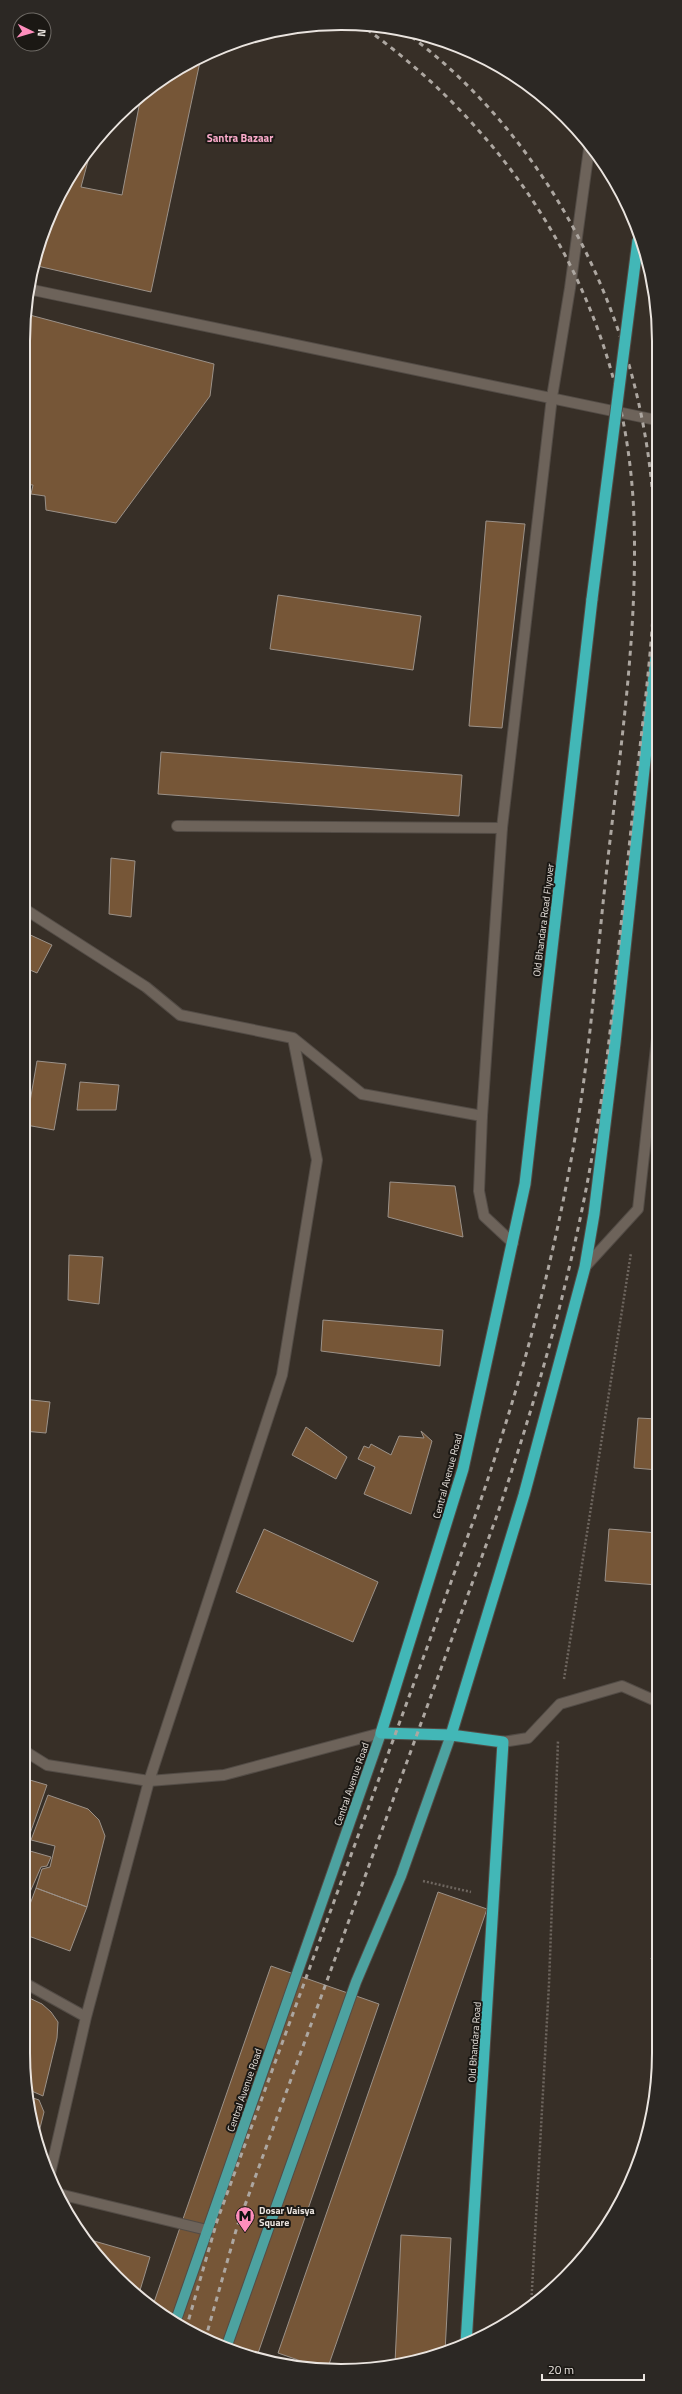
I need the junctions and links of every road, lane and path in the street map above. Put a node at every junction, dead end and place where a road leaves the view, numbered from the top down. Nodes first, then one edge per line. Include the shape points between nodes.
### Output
1 (588, 153) edge
2 (637, 248) edge
3 (34, 290) edge
4 (552, 397) junction
5 (652, 419) edge
6 (652, 694) edge
7 (177, 826) dead end
8 (502, 828) junction
9 (30, 912) edge
10 (292, 1038) junction
11 (652, 1083) edge
12 (482, 1116) junction
13 (513, 1243) junction
14 (632, 1248) dead end
15 (585, 1267) junction
16 (652, 1699) edge
17 (560, 1704) junction
18 (381, 1733) junction
19 (451, 1735) junction
20 (503, 1742) junction
21 (30, 1754) edge
22 (149, 1781) junction
23 (401, 1876) junction
24 (495, 1898) junction
25 (30, 1986) edge
26 (86, 2017) junction
27 (52, 2166) edge
28 (65, 2195) edge
29 (208, 2230) junction
30 (532, 2299) edge
31 (177, 2317) edge
32 (466, 2337) edge
33 (228, 2342) edge

1 - 4 street
2 - 13 highway, Old Bhandara Road Flyover, bridge via 592,599 525,1184
3 - 4 street
4 - 5 street
4 - 8 street
6 - 15 highway via 615,1043
7 - 8 street
8 - 12 street
9 - 10 street via 146,987 180,1015
10 - 12 street via 362,1094
10 - 22 street via 318,1160 282,1376
11 - 15 street via 638,1209
12 - 13 street via 479,1192 484,1216
13 - 18 highway, Central Avenue Road via 463,1469
14 - 17 path
15 - 19 highway via 524,1495
16 - 17 street via 622,1686
17 - 20 street via 528,1738
17 - 30 path via 549,1984
18 - 19 highway
18 - 22 street via 224,1775
18 - 29 main road, Central Avenue Road
19 - 20 highway
19 - 23 main road
20 - 24 highway, Old Bhandara Road
21 - 22 street via 47,1765
22 - 26 street
23 - 24 path
23 - 33 main road via 356,1982
24 - 32 highway, Old Bhandara Road
25 - 26 street
26 - 27 street
28 - 29 street
29 - 31 main road, Central Avenue Road

